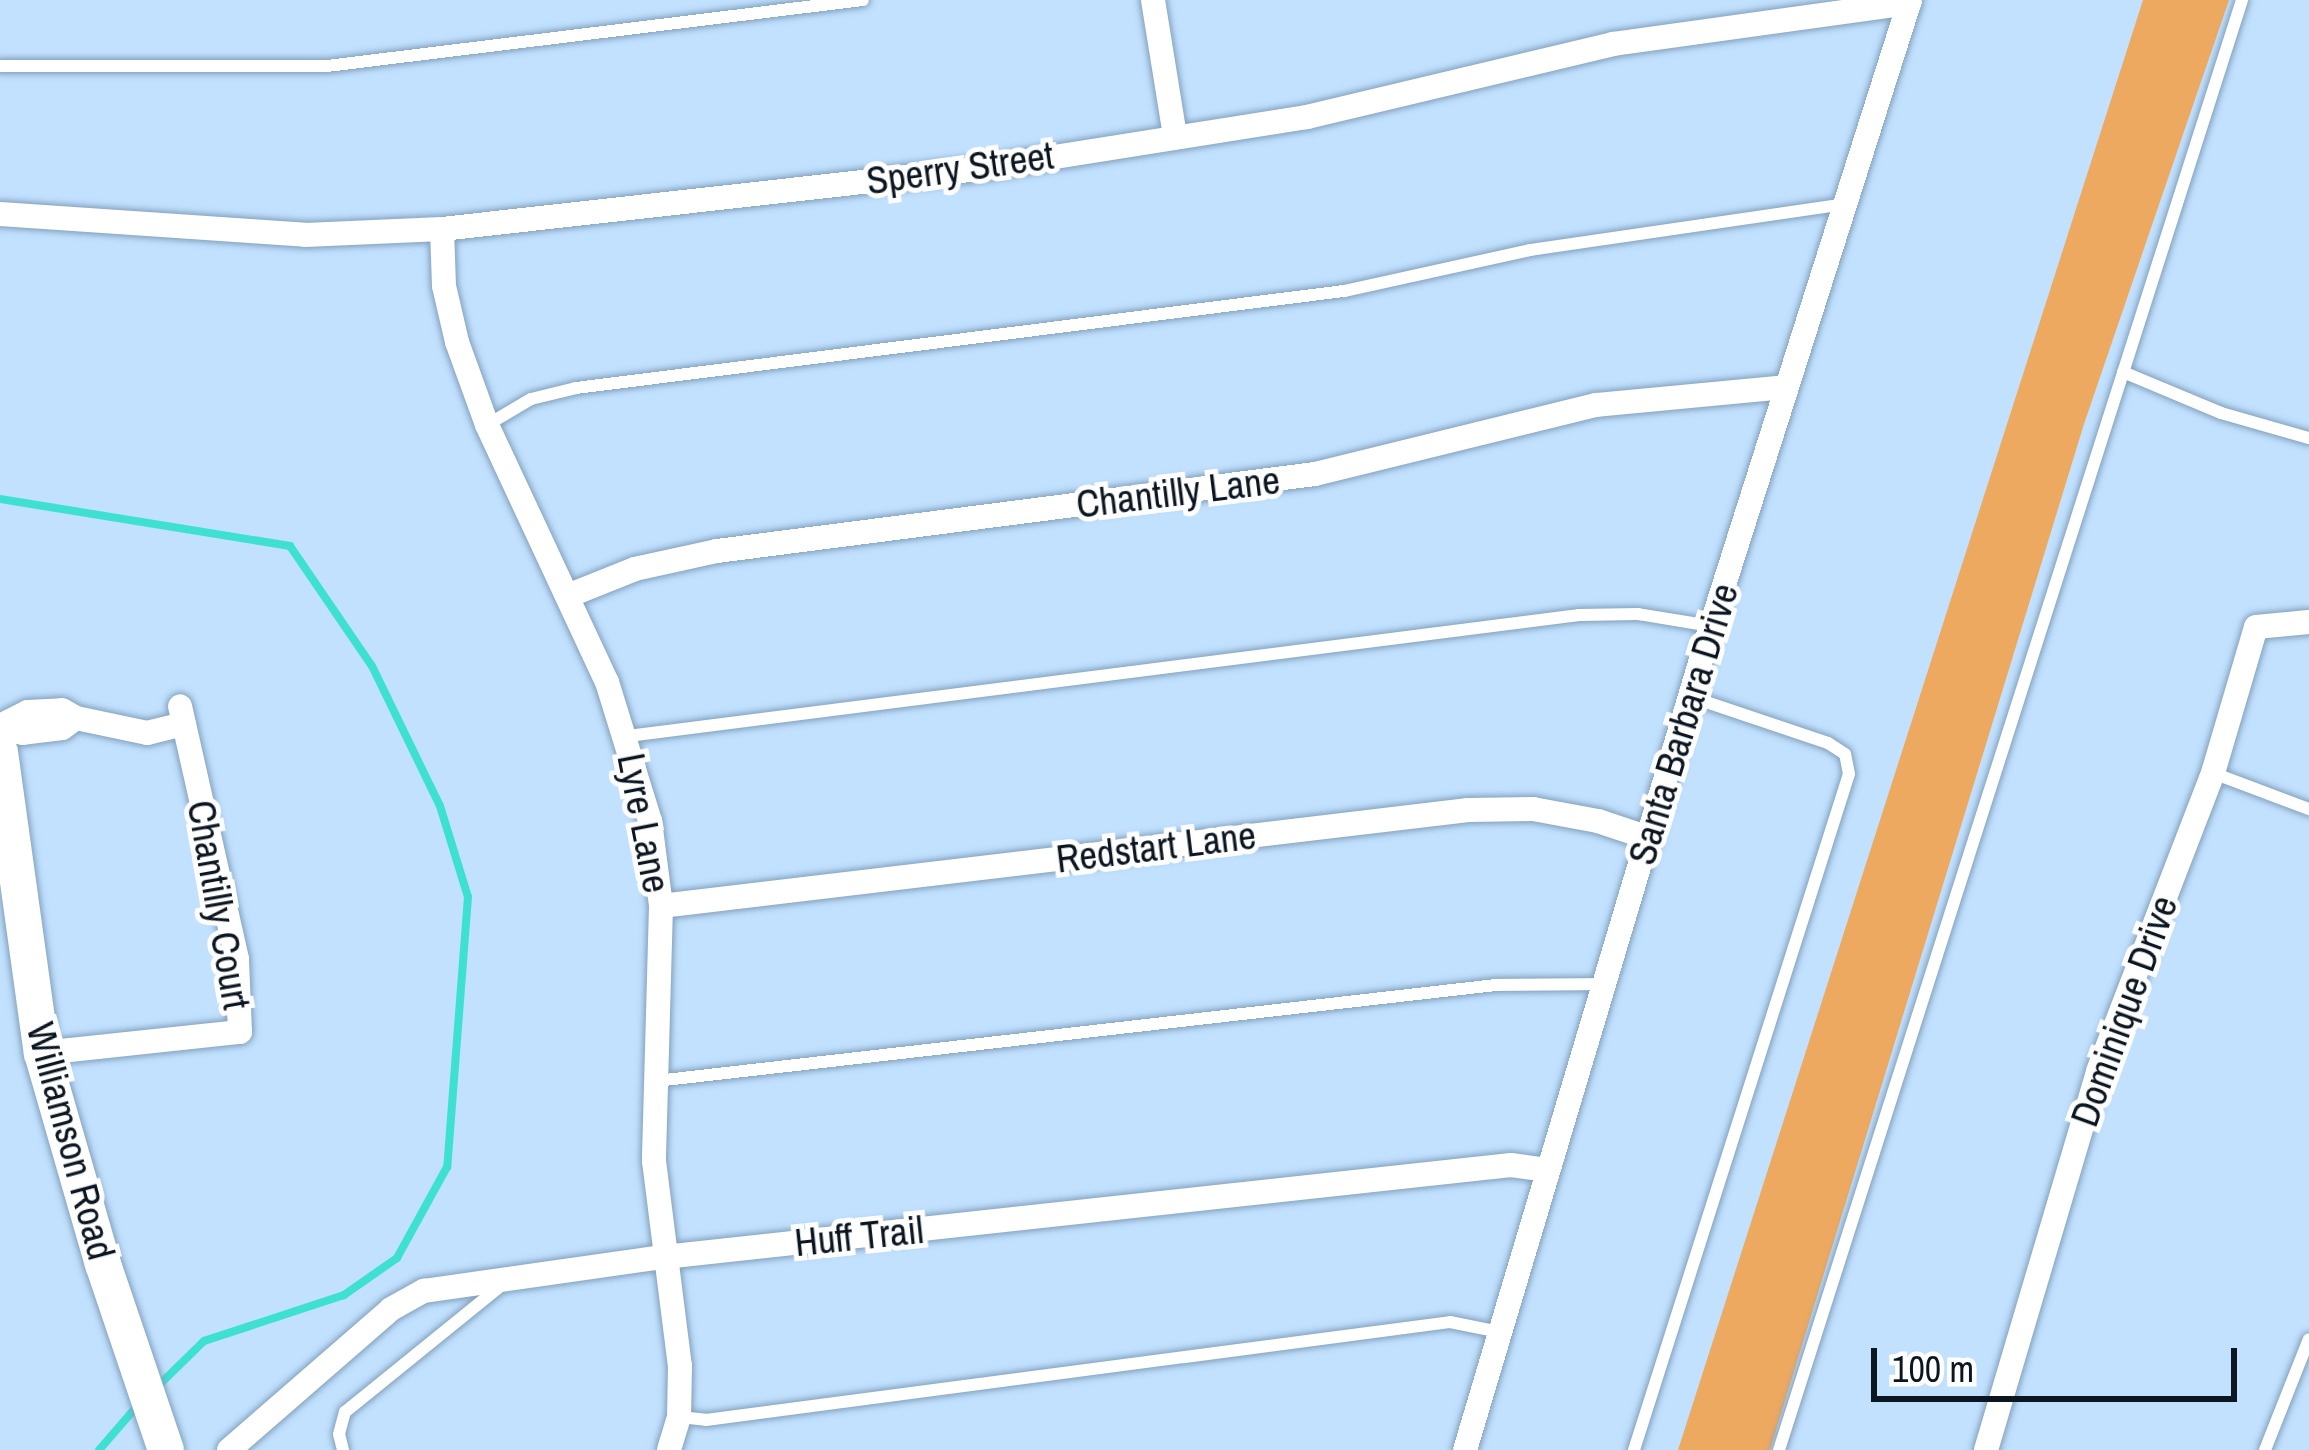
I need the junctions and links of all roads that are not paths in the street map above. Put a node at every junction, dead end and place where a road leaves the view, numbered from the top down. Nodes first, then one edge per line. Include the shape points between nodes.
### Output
1 (863, 0) edge
2 (1153, 0) edge
3 (2242, 0) edge
4 (1909, 2) edge
5 (0, 66) edge
6 (1175, 136) junction
7 (1848, 203) junction
8 (0, 214) edge
9 (442, 229) junction
10 (2123, 372) junction
11 (1786, 387) junction
12 (487, 425) junction
13 (2309, 438) edge
14 (570, 595) junction
15 (2309, 622) edge
16 (1711, 626) junction
17 (1691, 697) junction
18 (0, 727) edge
19 (628, 736) junction
20 (0, 752) edge
21 (2213, 773) junction
22 (2309, 809) edge
23 (1649, 838) junction
24 (661, 906) junction
25 (1604, 984) junction
26 (42, 1053) junction
27 (655, 1081) junction
28 (1545, 1170) junction
29 (664, 1257) junction
30 (508, 1280) junction
31 (1498, 1332) junction
32 (2309, 1339) edge
33 (680, 1417) junction
34 (166, 1450) edge
35 (229, 1450) edge
36 (343, 1450) edge
37 (669, 1450) edge
38 (1465, 1450) edge
39 (1634, 1450) edge
40 (1779, 1450) edge
41 (1985, 1450) edge
42 (2265, 1450) edge

1 - 5 lane via 326,65
2 - 6 street
3 - 10 lane
4 - 6 street, Sperry Street via 1612,44 1307,117
4 - 7 street, Santa Barbara Drive
6 - 9 street, Sperry Street via 979,169
7 - 11 street, Santa Barbara Drive
7 - 12 lane via 1553,246 1344,291 576,388 531,399
8 - 9 street, Sperry Street via 305,236
9 - 12 street, Lyre Lane via 444,286
10 - 13 lane
10 - 40 lane
11 - 14 street, Chantilly Lane via 1596,405 1315,474 716,551 635,569
11 - 16 street, Santa Barbara Drive
12 - 14 street, Lyre Lane
14 - 19 street, Lyre Lane
15 - 21 street, Dominique Drive via 2256,627
16 - 17 street, Santa Barbara Drive
16 - 19 lane via 1579,614
17 - 23 street, Santa Barbara Drive
17 - 39 lane via 1828,743 1845,754 1849,774
18 - 26 street, Chantilly Court via 23,733 76,718 147,733 182,715 237,959 240,1032
19 - 24 street, Lyre Lane
20 - 26 street, Williamson Road
21 - 22 lane
21 - 41 street, Dominique Drive via 2098,1071
23 - 24 street, Redstart Lane via 1533,808 1468,810
23 - 25 street, Santa Barbara Drive
24 - 27 street, Lyre Lane
25 - 27 lane via 1496,985
25 - 28 street, Santa Barbara Drive
26 - 34 street, Williamson Road
27 - 29 street, Lyre Lane
28 - 29 street, Huff Trail via 1511,1165
28 - 31 street, Santa Barbara Drive
29 - 30 street, Huff Trail
29 - 33 street, Lyre Lane via 677,1323
30 - 35 street, Huff Trail via 424,1292 391,1309
30 - 36 lane via 345,1412
31 - 33 lane via 1450,1322 706,1420
31 - 38 street, Santa Barbara Drive
32 - 42 lane
33 - 37 street, Lyre Lane

